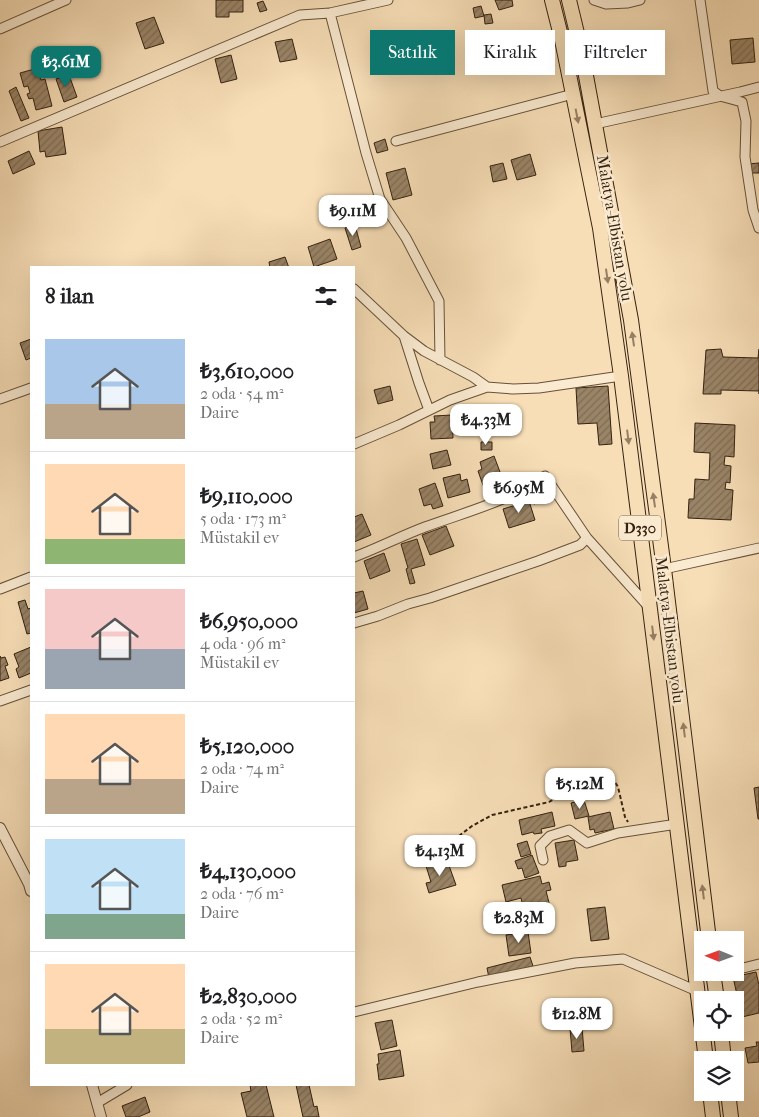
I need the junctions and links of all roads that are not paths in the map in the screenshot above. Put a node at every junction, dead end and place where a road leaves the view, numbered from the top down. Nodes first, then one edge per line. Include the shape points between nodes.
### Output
1 (66, 0) edge
2 (388, 0) edge
3 (552, 0) edge
4 (569, 0) edge
5 (594, 0) edge
6 (640, 0) edge
7 (700, 0) edge
8 (330, 13) junction
9 (0, 30) edge
10 (759, 86) edge
11 (573, 94) junction
12 (720, 96) junction
13 (595, 124) junction
14 (396, 140) dead end
15 (0, 142) edge
16 (759, 228) edge
17 (355, 290) edge
18 (404, 336) junction
19 (440, 360) junction
20 (621, 376) junction
21 (487, 387) junction
22 (30, 388) edge
23 (0, 399) edge
24 (429, 410) junction
25 (355, 444) edge
26 (587, 538) junction
27 (759, 548) edge
28 (355, 557) edge
29 (664, 569) junction
30 (30, 577) edge
31 (0, 589) edge
32 (650, 608) junction
33 (355, 623) edge
34 (30, 690) edge
35 (0, 701) edge
36 (676, 824) junction
37 (0, 828) edge
38 (543, 860) dead end
39 (30, 888) edge
40 (708, 931) edge
41 (759, 964) edge
42 (744, 968) edge
43 (697, 991) joint
44 (355, 1012) edge
45 (92, 1086) edge
46 (125, 1086) edge
47 (711, 1101) edge
48 (729, 1101) edge
49 (97, 1103) junction
50 (102, 1117) edge
51 (713, 1117) edge
52 (731, 1117) edge

1 - 9 street
2 - 8 street
3 - 11 main road, Malatya-Elbistan yolu / D330
4 - 13 main road, Malatya-Elbistan yolu / D330
5 - 6 street via 606,4
7 - 12 street via 713,91
8 - 15 street via 300,15
8 - 19 street via 380,199 406,238 438,301
10 - 12 street
11 - 14 street
11 -> 20 main road, Malatya-Elbistan yolu / D330 via 600,228
12 - 13 street
12 - 16 street via 742,102 746,121 745,157
29 -> 13 main road, Malatya-Elbistan yolu / D330 via 631,320
17 - 18 street
18 - 19 street
18 - 24 street
19 - 21 street
20 - 21 street via 538,388
20 -> 32 main road, Malatya-Elbistan yolu / D330
21 - 24 street
22 - 23 street
24 - 25 street
26 - 28 street via 546,476 476,510
26 - 32 street
26 - 33 street via 580,545 538,561
27 - 29 street
40 -> 29 main road, Malatya-Elbistan yolu / D330
30 - 31 street
32 -> 36 main road, Malatya-Elbistan yolu / D330
34 - 35 street
36 - 38 street via 618,833 587,843 569,830 550,836 540,846
36 - 43 main road, Malatya-Elbistan yolu / D330
37 - 39 street
41 - 42 street
43 - 44 street via 623,959 575,963 478,982
45 - 49 street
46 - 49 street
47 - 51 main road
48 - 52 main road
49 - 50 street

